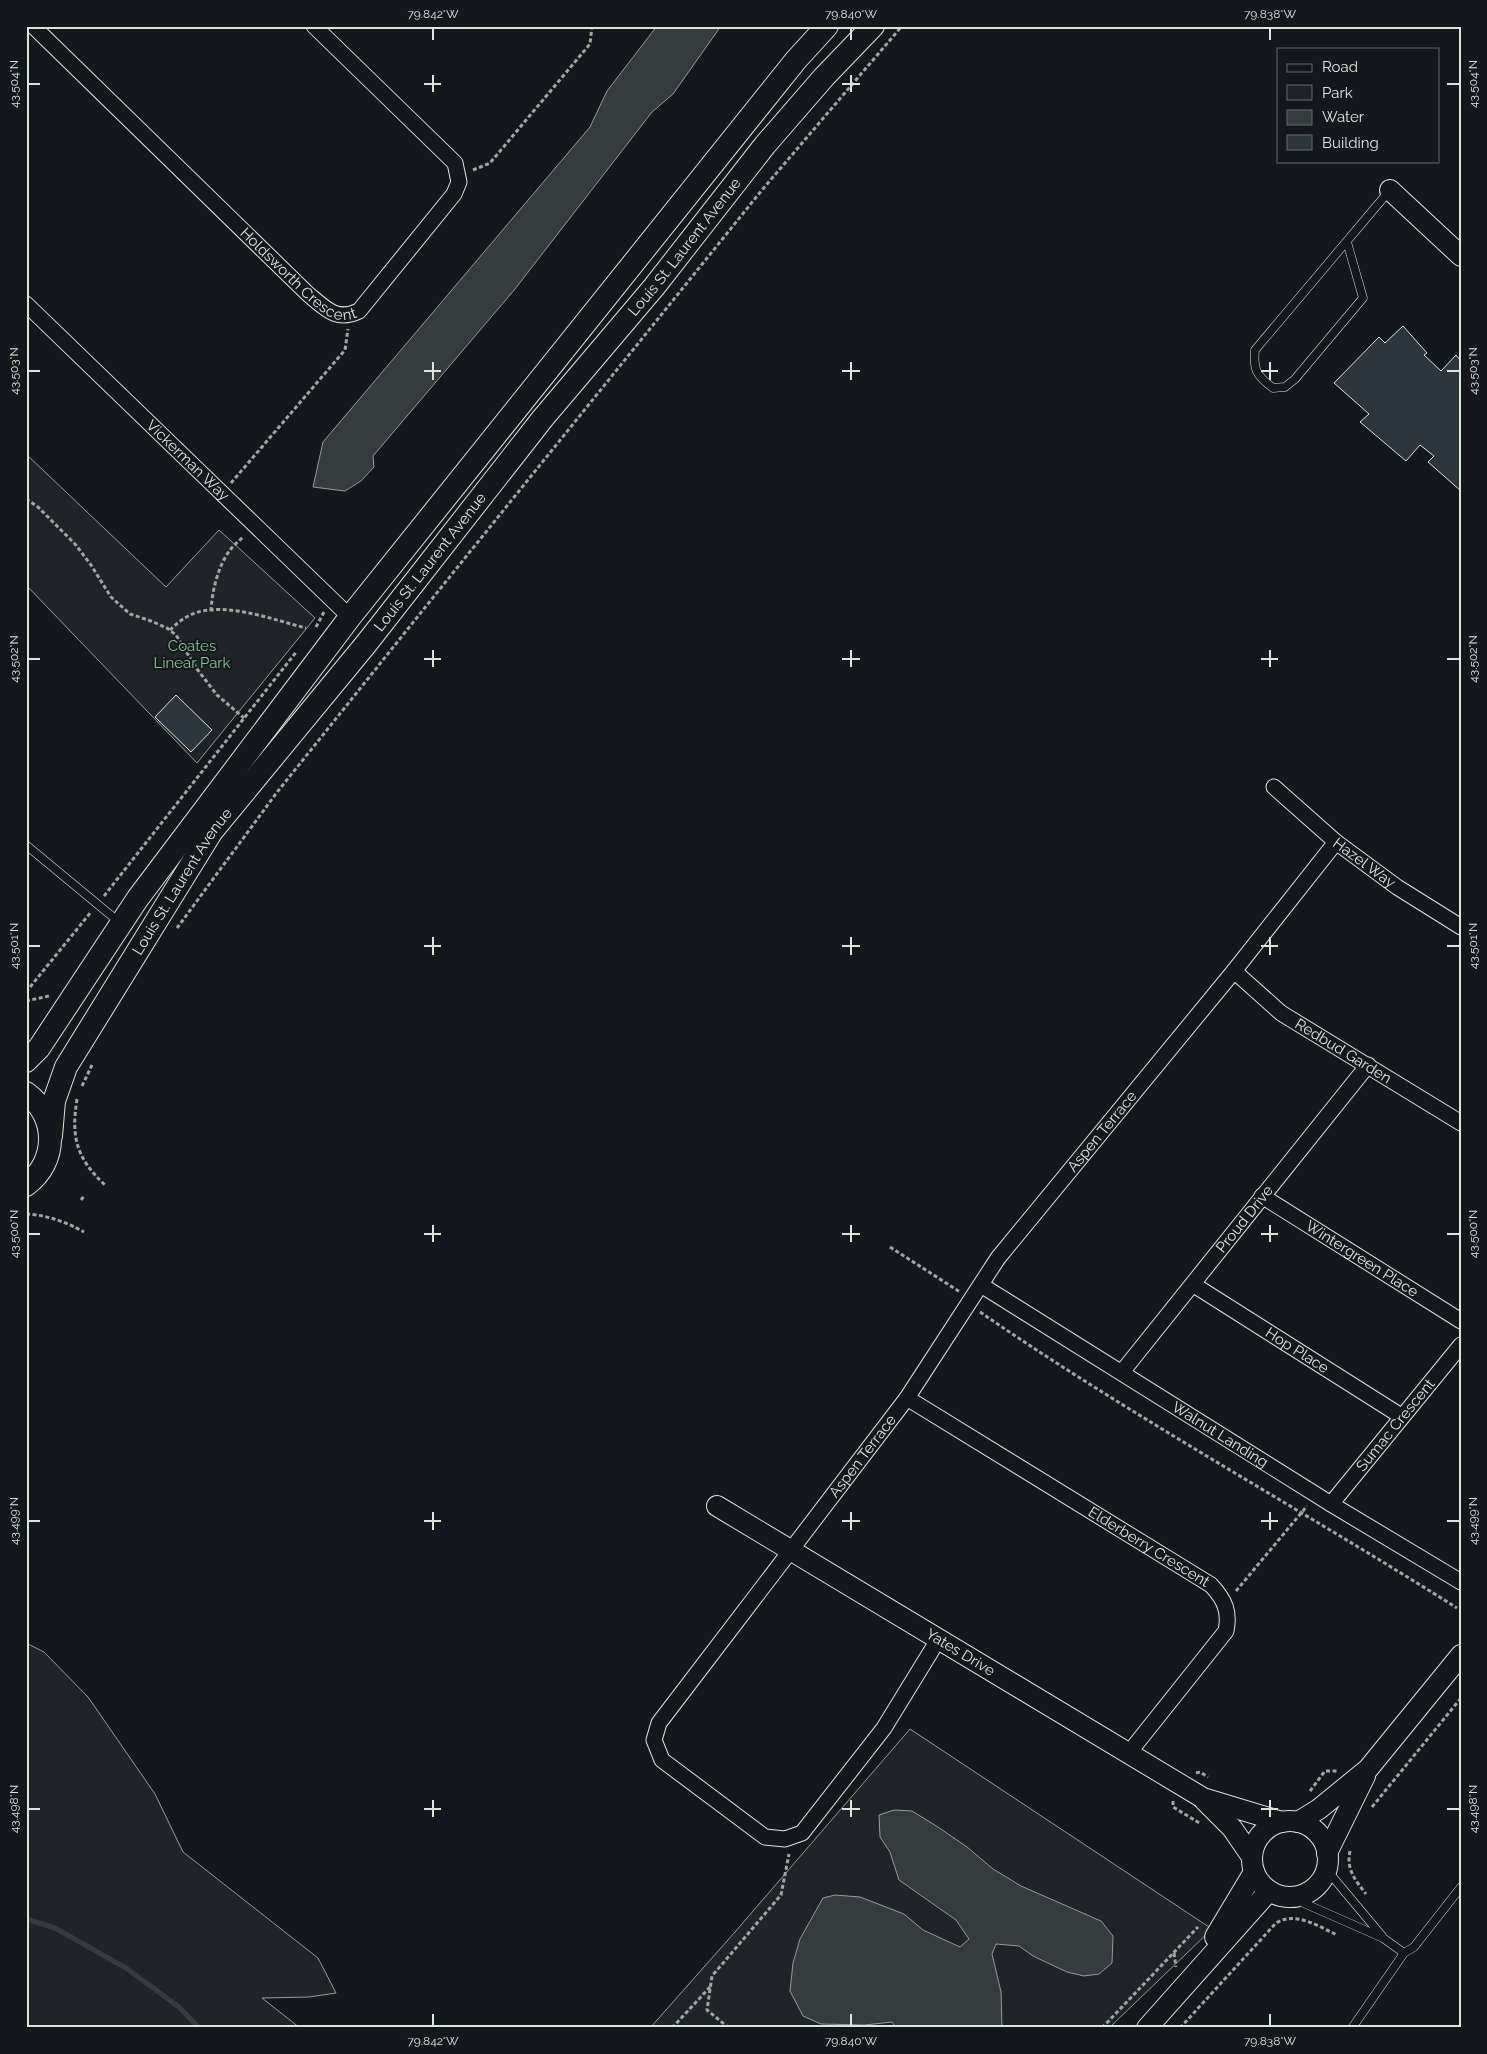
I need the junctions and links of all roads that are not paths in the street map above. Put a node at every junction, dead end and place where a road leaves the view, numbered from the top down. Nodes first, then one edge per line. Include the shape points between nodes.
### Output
1 (33, 26) edge
2 (314, 26) edge
3 (827, 26) edge
4 (873, 26) edge
5 (1390, 190) joint
6 (1347, 242) junction
7 (1461, 256) edge
8 (26, 304) edge
9 (350, 617) junction
10 (1274, 787) dead end
11 (1336, 842) junction
12 (26, 845) edge
13 (121, 923) junction
14 (1461, 927) edge
15 (1234, 971) junction
16 (26, 1061) edge
17 (1368, 1065) junction
18 (26, 1093) edge
19 (1461, 1123) edge
20 (51, 1136) junction
21 (26, 1185) edge
22 (1262, 1196) junction
23 (981, 1285) junction
24 (1194, 1285) junction
25 (1461, 1321) edge
26 (1461, 1345) edge
27 (1122, 1372) junction
28 (907, 1398) junction
29 (1401, 1416) junction
30 (1331, 1504) junction
31 (717, 1506) dead end
32 (792, 1551) junction
33 (1461, 1582) edge
34 (938, 1640) junction
35 (1461, 1655) edge
36 (1128, 1754) junction
37 (1368, 1770) junction
38 (1203, 1798) junction
39 (1290, 1822) junction
40 (1327, 1861) junction
41 (1253, 1864) junction
42 (1461, 1887) edge
43 (1270, 1891) junction
44 (1290, 1896) junction
45 (1383, 1938) junction
46 (1404, 1953) junction
47 (1190, 1980) junction
48 (1147, 2028) edge
49 (1352, 2028) edge

1 - 2 street, Holdsworth Crescent via 308,294 329,311 349,316 359,311 454,194 459,182 455,163
3 - 9 main road, Louis St. Laurent Avenue via 796,60
4 - 20 main road, Louis St. Laurent Avenue via 765,146 212,831 66,1067 54,1101
5 - 6 lane
5 - 7 street
6 - 6 lane via 1256,350 1254,364 1260,378 1273,388 1285,387 1295,379 1363,298
8 - 9 street, Vickerman Way
9 - 13 main road, Louis St. Laurent Avenue
10 - 11 street, Hazel Way
11 - 14 street, Hazel Way via 1397,888
11 - 15 street, Aspen Terrace
12 - 13 lane
13 - 16 main road, Louis St. Laurent Avenue via 46,1038
15 - 17 street, Redbud Garden via 1280,1013
15 - 23 street, Aspen Terrace via 998,1258
17 - 19 street, Redbud Garden
17 - 22 street, Proud Drive
18 - 20 main road via 42,1108
20 - 21 main road, Louis St. Laurent Avenue via 45,1163
22 - 24 street, Proud Drive
22 - 25 street, Wintergreen Place
23 - 27 street, Walnut Landing
23 - 28 street, Aspen Terrace
24 - 27 street, Proud Drive
24 - 29 street, Hop Place
26 - 29 street, Sumac Crescent
27 - 30 street, Walnut Landing
28 - 32 street, Aspen Terrace
28 - 36 street, Elderberry Crescent via 1211,1586 1223,1599 1227,1609 1226,1631
29 - 30 street, Sumac Crescent
30 - 33 street, Walnut Landing
31 - 32 street, Yates Drive
32 - 34 street, Yates Drive
32 - 34 street, Aspen Terrace via 660,1723 654,1740 662,1760 764,1837 785,1839 802,1833 884,1728
34 - 36 street, Yates Drive
35 - 37 street
36 - 38 street, Yates Drive
37 - 39 street via 1319,1809
37 - 40 street
38 - 39 street, Yates Drive
38 - 41 street, Yates Drive via 1232,1828
39 - 40 street via 1308,1826 1317,1833 1324,1842
39 - 41 street via 1270,1826 1261,1834 1254,1844
40 - 44 street via 1318,1884 1303,1894
40 - 45 lane
41 - 43 street via 1262,1884
41 - 47 street
42 - 46 lane via 1414,1947
43 - 44 street
43 - 47 street
44 - 45 lane
45 - 46 lane
46 - 49 lane
47 - 48 street

